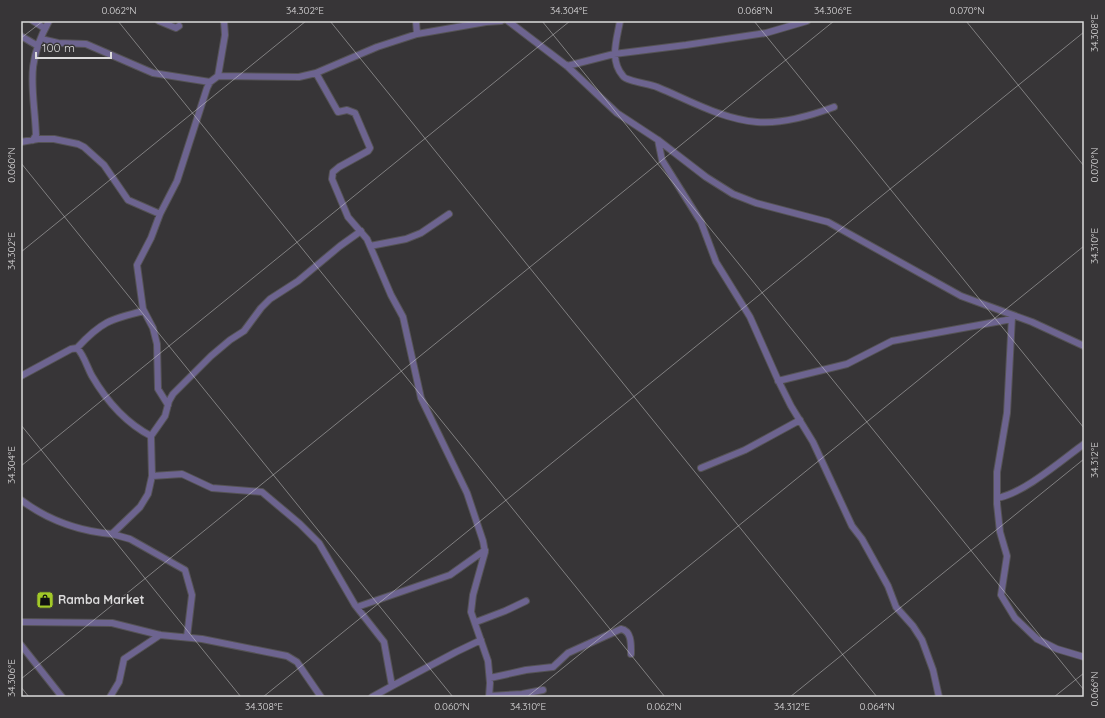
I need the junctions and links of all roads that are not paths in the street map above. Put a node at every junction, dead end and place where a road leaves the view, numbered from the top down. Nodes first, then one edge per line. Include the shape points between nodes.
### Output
1 (33, 21) edge
2 (49, 21) edge
3 (159, 21) edge
4 (224, 21) edge
5 (416, 21) edge
6 (501, 21) edge
7 (508, 21) edge
8 (620, 21) edge
9 (807, 21) edge
10 (179, 26) dead end
11 (44, 28) junction
12 (417, 34) junction
13 (21, 36) edge
14 (41, 39) junction
15 (38, 46) junction
16 (614, 54) junction
17 (566, 66) junction
18 (316, 73) junction
19 (218, 76) junction
20 (210, 82) junction
21 (834, 107) dead end
22 (33, 140) junction
23 (658, 140) junction
24 (21, 142) edge
25 (160, 214) junction
26 (449, 214) dead end
27 (361, 231) junction
28 (370, 246) junction
29 (144, 311) junction
30 (1012, 317) junction
31 (1084, 346) edge
32 (77, 348) junction
33 (21, 376) edge
34 (778, 381) junction
35 (168, 405) junction
36 (800, 420) junction
37 (151, 436) junction
38 (1084, 444) edge
39 (701, 468) dead end
40 (152, 476) junction
41 (997, 498) junction
42 (21, 500) edge
43 (112, 534) junction
44 (485, 550) junction
45 (526, 601) dead end
46 (357, 607) junction
47 (21, 622) edge
48 (476, 622) junction
49 (160, 634) junction
50 (187, 637) junction
51 (481, 640) junction
52 (21, 645) edge
53 (631, 654) dead end
54 (1084, 657) edge
55 (490, 678) junction
56 (392, 686) junction
57 (543, 690) dead end
58 (489, 696) edge
59 (62, 697) edge
60 (110, 697) edge
61 (322, 697) edge
62 (372, 697) edge
63 (939, 697) edge

1 - 11 street
2 - 11 street
3 - 10 street via 176,28
4 - 19 street via 225,35
5 - 12 street
6 - 12 street
7 - 17 street
8 - 16 street
9 - 16 street via 766,33
11 - 14 street
12 - 18 street via 377,47
13 - 15 street
14 - 15 street
14 - 20 street via 58,43 86,44 153,73
15 - 22 street via 31,74 36,135
16 - 17 street
16 - 21 street via 620,73 625,79 651,84 733,117 771,122
17 - 23 street via 617,113
18 - 19 street via 299,76
18 - 27 street via 338,112 347,110 354,113 369,146 369,150 335,170 332,179 348,217
19 - 20 street
20 - 25 street via 177,181
22 - 24 street
22 - 25 street via 58,140 84,147 104,165 128,200
23 - 30 street via 733,194 756,203 828,222 961,296
23 - 34 street via 662,160 701,222 716,262 746,309
25 - 29 street via 137,265
26 - 28 street via 421,233 406,239
27 - 28 street
27 - 35 street via 264,305 244,331 219,349 176,391
28 - 44 street via 404,320 421,398 467,493
29 - 32 street via 107,321
29 - 35 street via 153,328 157,344 158,389
30 - 31 street via 1044,327
30 - 34 street via 892,341 847,364
30 - 41 street via 1008,403 997,472
32 - 33 street
32 - 37 street via 98,385 117,410 134,426
34 - 36 street
35 - 37 street via 165,416
36 - 39 street via 745,450
36 - 63 street via 818,451 852,526 888,586 896,607 922,640
37 - 40 street
38 - 41 street via 1040,476
40 - 43 street via 150,489 143,503
40 - 46 street via 182,474 212,488 256,490 265,493 307,529 319,543
41 - 54 street via 1000,532 1007,556 1007,569 1001,589 1003,600 1015,618 1037,639 1057,649
42 - 43 street via 54,521 84,530
43 - 50 street via 130,539 185,570 192,595
44 - 46 street via 450,575
44 - 48 street via 471,604
45 - 48 street
46 - 56 street via 385,644
47 - 49 street via 112,623
48 - 51 street
49 - 50 street
49 - 60 street via 124,659 118,682
50 - 61 street via 287,656 297,662
51 - 55 street
51 - 56 street
52 - 59 street
53 - 55 street via 628,634 621,629 568,653 553,667
55 - 58 street
56 - 62 street
57 - 58 street

